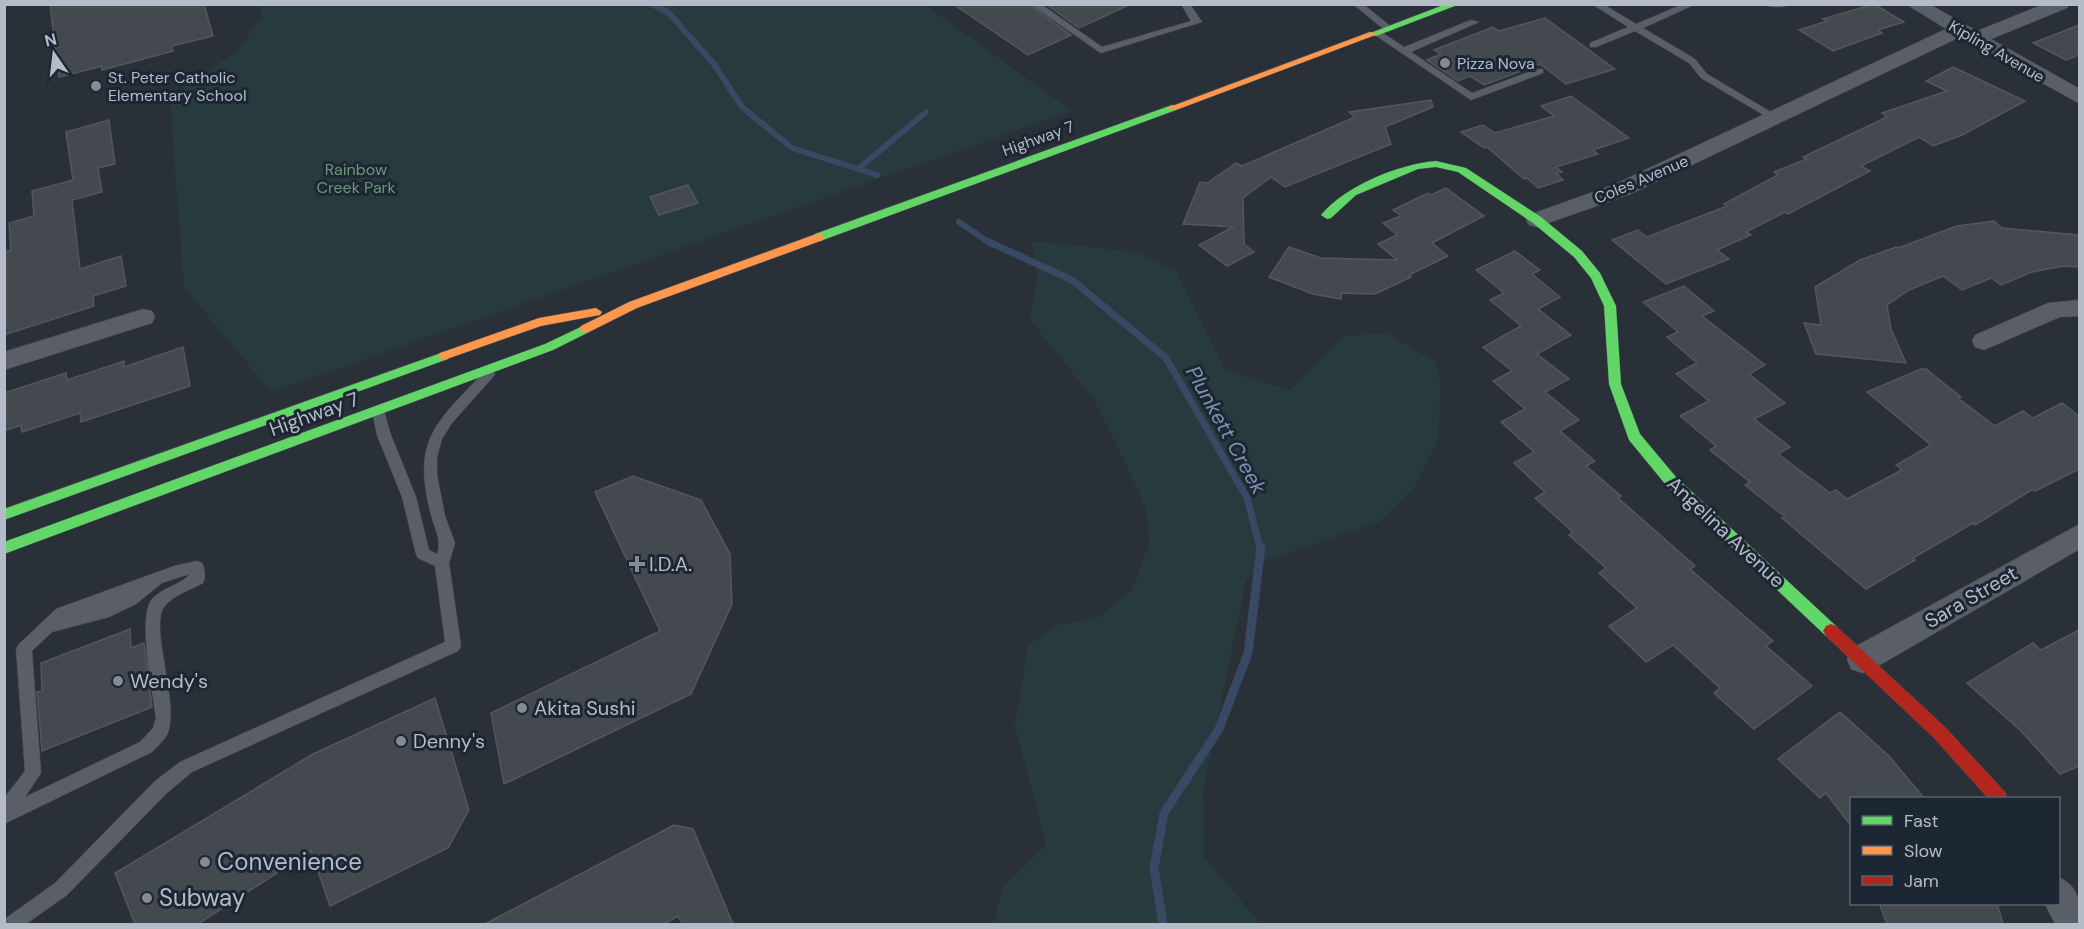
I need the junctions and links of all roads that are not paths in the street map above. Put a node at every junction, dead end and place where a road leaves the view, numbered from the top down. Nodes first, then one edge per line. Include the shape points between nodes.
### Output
1 (1034, 4) edge
2 (1185, 4) edge
3 (1357, 4) edge
4 (1456, 4) edge
5 (1596, 4) edge
6 (1692, 4) edge
7 (1767, 4) edge
8 (1787, 4) edge
9 (1915, 4) edge
10 (2061, 4) edge
11 (1431, 8) edge
12 (1474, 22) dead end
13 (1636, 27) junction
14 (1383, 31) junction
15 (1967, 34) junction
16 (1593, 45) dead end
17 (1404, 51) junction
18 (1540, 70) dead end
19 (2079, 98) edge
20 (1776, 118) junction
21 (1327, 215) dead end
22 (1537, 220) junction
23 (633, 305) junction
24 (2079, 308) edge
25 (143, 317) dead end
26 (1984, 341) dead end
27 (4, 361) edge
28 (415, 367) junction
29 (495, 368) junction
30 (378, 411) junction
31 (4, 515) edge
32 (2079, 535) edge
33 (4, 548) edge
34 (442, 563) junction
35 (1862, 659) junction
36 (1998, 797) edge
37 (4, 814) edge
38 (2060, 898) edge
39 (12, 924) edge
40 (2074, 924) edge

1 - 2 lane via 1101,50 1197,22
3 - 14 lane
4 - 11 main road, Highway 7
5 - 13 lane
6 - 13 lane
7 - 8 lane
9 - 15 street, Kipling Avenue
10 - 15 street, Coles Avenue
11 - 14 main road, Highway 7
12 - 17 lane
13 - 16 lane
13 - 20 lane via 1692,61 1704,76
14 - 17 lane
14 - 23 main road, Highway 7
15 - 19 street, Kipling Avenue
15 - 20 street, Coles Avenue
17 - 18 lane via 1471,97
20 - 22 street, Coles Avenue via 1623,189
21 - 22 main road via 1352,193 1416,166 1436,164 1462,170
22 - 35 main road, Angelina Avenue via 1578,254 1604,291 1610,306 1617,391 1634,436 1671,481
23 - 28 main road, Highway 7 via 539,322
23 - 29 main road, Highway 7 via 549,347
24 - 26 street via 2057,309
25 - 27 street
28 - 30 main road
28 - 31 main road, Highway 7
29 - 30 main road, Highway 7
29 - 34 lane via 447,420 430,457 436,506 448,543
30 - 33 main road, Highway 7
30 - 34 lane via 409,497 423,555
32 - 35 street, Sara Street
34 - 39 lane via 453,646 186,767 161,787 61,889
35 - 36 main road, Angelina Avenue via 1939,732
37 - 37 lane via 146,747 160,732 164,718 154,609 165,597 198,579 197,567 161,576 61,614 24,649 33,773
38 - 40 street

